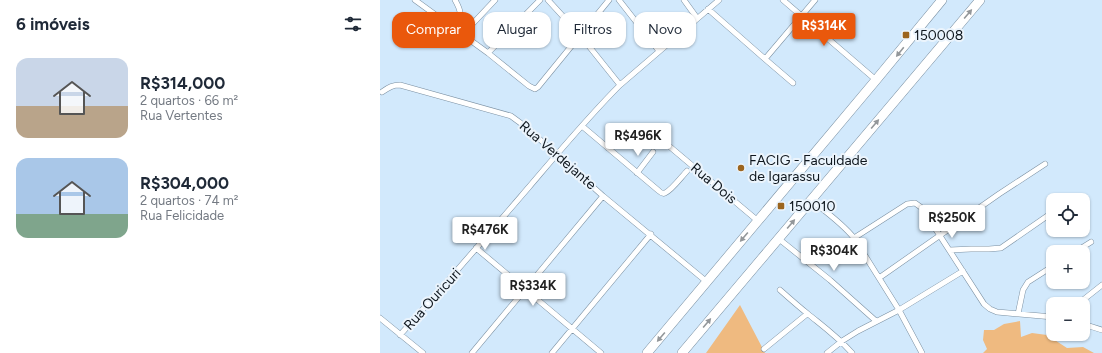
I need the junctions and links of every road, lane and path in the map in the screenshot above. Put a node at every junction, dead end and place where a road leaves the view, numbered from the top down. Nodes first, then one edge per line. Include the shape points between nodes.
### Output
1 (415, 0) edge
2 (455, 0) edge
3 (496, 0) edge
4 (540, 0) edge
5 (548, 0) edge
6 (609, 0) edge
7 (619, 0) edge
8 (684, 0) edge
9 (719, 0) edge
10 (782, 0) edge
11 (815, 0) edge
12 (942, 0) edge
13 (980, 0) edge
14 (708, 10) junction
15 (432, 12) edge
16 (461, 12) edge
17 (559, 12) edge
18 (599, 12) edge
19 (802, 16) junction
20 (697, 18) junction
21 (475, 22) edge
22 (475, 44) edge
23 (569, 48) edge
24 (590, 48) edge
25 (659, 51) junction
26 (488, 53) junction
27 (765, 59) junction
28 (876, 80) junction
29 (793, 83) dead end
30 (620, 85) junction
31 (382, 92) dead end
32 (582, 126) junction
33 (626, 129) dead end
34 (650, 130) dead end
35 (608, 148) junction
36 (653, 152) dead end
37 (557, 154) junction
38 (1045, 164) dead end
39 (687, 171) dead end
40 (637, 173) junction
41 (603, 196) junction
42 (811, 200) junction
43 (1046, 217) edge
44 (758, 221) junction
45 (651, 234) junction
46 (939, 235) junction
47 (854, 238) junction
48 (778, 239) junction
49 (1091, 242) dead end
50 (1086, 245) edge
51 (476, 248) junction
52 (950, 250) junction
53 (1046, 270) edge
54 (964, 271) junction
55 (879, 278) junction
56 (707, 282) junction
57 (1102, 285) edge
58 (525, 290) junction
59 (780, 290) dead end
60 (1087, 297) edge
61 (899, 310) junction
62 (807, 314) junction
63 (1018, 314) junction
64 (1046, 316) edge
65 (380, 318) edge
66 (876, 321) junction
67 (1090, 326) edge
68 (572, 329) junction
69 (1102, 330) edge
70 (400, 335) junction
71 (842, 341) junction
72 (764, 349) dead end
73 (423, 353) edge
74 (472, 353) edge
75 (552, 353) edge
76 (601, 353) edge
77 (648, 353) edge
78 (682, 353) edge
79 (827, 353) edge
80 (852, 353) edge
81 (922, 353) edge

1 - 15 street
2 - 16 street
3 - 21 street
4 - 26 street
5 - 17 street
6 - 18 street
7 - 25 street
8 - 20 street
9 - 14 street, Rua Ouricuri
10 - 19 street
11 - 19 street
12 -> 28 highway
42 -> 13 highway
14 - 20 street, Rua Ouricuri
14 - 27 street
19 - 27 street
19 - 28 street
20 - 25 street, Rua Ouricuri
22 - 26 street
23 - 26 street via 536,88 529,86
24 - 30 street
25 - 30 street, Rua Ouricuri
27 - 29 street
28 - 44 highway
30 - 32 street, Rua Ouricuri
31 - 37 street, Rua Verdejante via 391,86 400,85 506,114 526,127
32 - 35 street
32 - 37 street, Rua Ouricuri
33 - 35 street
34 - 44 street, Rua Dois
35 - 40 street
36 - 40 street
37 - 41 street, Rua Verdejante
37 - 51 street, Rua Ouricuri
38 - 46 street
39 - 40 street via 665,193
41 - 45 street, Rua Verdejante
41 - 58 street
42 - 47 street via 837,220
48 -> 42 highway
43 - 52 street via 1001,248
44 -> 56 highway
45 - 56 street, Rua Verdejante
45 - 68 street
46 - 47 street via 922,208 912,202
46 - 52 street
46 - 55 street
47 - 55 street
48 - 66 street
78 -> 48 highway
49 - 50 street
51 - 58 street
51 - 70 street, Rua Ouricuri
52 - 54 street
53 - 63 street via 1028,282 1023,290
54 - 61 street
54 - 63 street via 984,304 990,309
55 - 61 street
56 -> 77 highway
57 - 60 street
58 - 68 street
58 - 74 street
59 - 62 street
61 - 66 street
61 - 81 street
62 - 71 street
62 - 72 street
63 - 64 street
65 - 70 street
66 - 71 street
67 - 69 street
68 - 75 street
68 - 76 street
70 - 73 street
71 - 79 street
71 - 80 street

